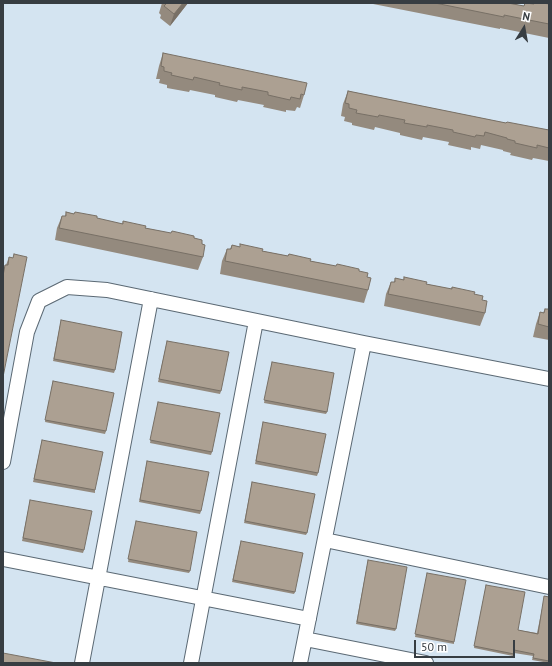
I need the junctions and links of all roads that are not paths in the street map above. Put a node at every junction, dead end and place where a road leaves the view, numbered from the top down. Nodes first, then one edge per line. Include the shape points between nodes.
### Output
1 (151, 300) junction
2 (256, 321) junction
3 (364, 343) junction
4 (549, 379) edge
5 (3, 462) edge
6 (325, 540) junction
7 (3, 559) edge
8 (98, 578) junction
9 (549, 587) edge
10 (203, 598) junction
11 (309, 619) junction
12 (305, 639) junction
13 (82, 663) edge
14 (191, 663) edge
15 (300, 663) edge
16 (426, 663) edge

1 - 2 street
1 - 5 street via 107,290 68,287 39,301 27,332
1 - 8 street
2 - 3 street
2 - 10 street
3 - 4 street
3 - 6 street
6 - 9 street
6 - 11 street
7 - 8 street
8 - 10 street
8 - 13 street
10 - 11 street
10 - 14 street
11 - 12 street
12 - 15 street
12 - 16 street

